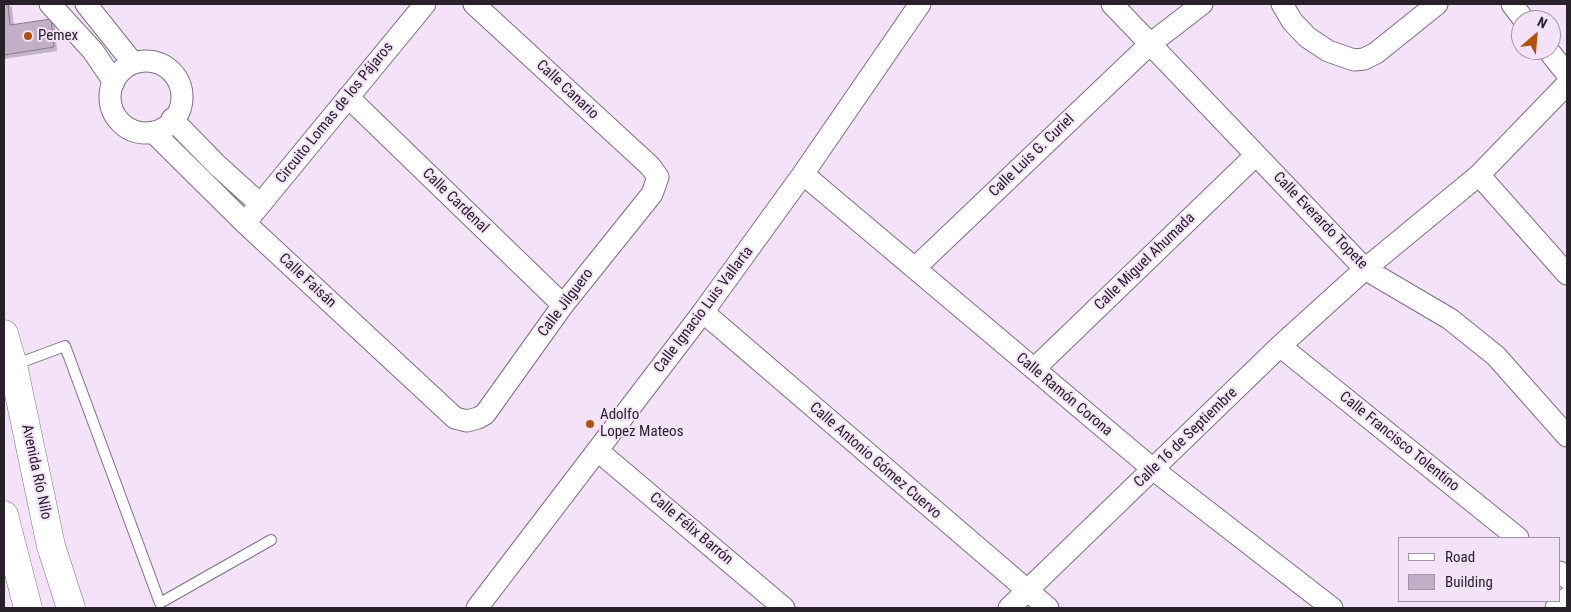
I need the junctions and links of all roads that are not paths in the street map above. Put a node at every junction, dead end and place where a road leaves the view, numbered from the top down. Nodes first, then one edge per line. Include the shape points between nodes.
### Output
1 (50, 4) edge
2 (86, 4) edge
3 (425, 4) edge
4 (474, 4) edge
5 (920, 4) edge
6 (1112, 4) edge
7 (1202, 4) edge
8 (1282, 4) edge
9 (1437, 4) edge
10 (1150, 44) junction
11 (1556, 60) edge
12 (134, 63) junction
13 (1567, 74) edge
14 (114, 82) junction
15 (1567, 84) edge
16 (348, 97) junction
17 (172, 119) junction
18 (152, 132) junction
19 (1256, 155) junction
20 (803, 174) junction
21 (1479, 175) junction
22 (658, 177) joint
23 (260, 204) junction
24 (245, 223) junction
25 (915, 268) junction
26 (1365, 269) junction
27 (1567, 274) edge
28 (563, 305) junction
29 (703, 312) junction
30 (4, 334) edge
31 (1280, 346) junction
32 (13, 365) junction
33 (1034, 369) junction
34 (468, 421) joint
35 (1567, 436) edge
36 (598, 450) junction
37 (1154, 470) junction
38 (4, 515) edge
39 (1517, 537) edge
40 (271, 540) dead end
41 (52, 546) junction
42 (13, 555) junction
43 (1027, 592) junction
44 (1567, 598) edge
45 (28, 608) edge
46 (71, 608) edge
47 (477, 608) edge
48 (784, 608) edge
49 (1009, 608) edge
50 (1048, 608) edge
51 (1332, 608) edge
52 (1556, 608) edge

1 - 14 street via 87,44
2 - 12 street
3 - 16 street, Circuito Lomas de los Pájaros
4 - 22 street, Calle Canario via 650,166
5 - 20 street, Calle Ignacio Luis Vallarta
6 - 10 street, Calle Everardo Topete
7 - 10 street, Calle Luis G. Curiel
8 - 9 street via 1307,37 1328,51 1354,60 1364,60 1376,52
10 - 19 street, Calle Everardo Topete
10 - 25 street, Calle Luis G. Curiel
11 - 13 street
12 - 14 street
12 - 17 street via 158,62 177,78 181,95
14 - 18 street via 110,98 118,120 137,133
15 - 21 street, Calle 16 de Septiembre
16 - 23 street, Circuito Lomas de los Pájaros
16 - 28 street, Calle Cardenal
17 - 18 street
17 - 23 street via 217,166
18 - 24 street, Calle Faisán
19 - 26 street, Calle Everardo Topete
19 - 33 street, Calle Miguel Ahumada
20 - 25 street, Calle Ramón Corona
20 - 29 street, Calle Ignacio Luis Vallarta
21 - 26 street, Calle 16 de Septiembre
21 - 27 street
22 - 28 street, Calle Jilguero via 652,194
23 - 24 street, Circuito Lomas de los Pájaros
24 - 34 street, Calle Faisán via 455,418
25 - 33 street, Calle Ramón Corona
26 - 31 street, Calle 16 de Septiembre
26 - 35 street, Calle Everardo Topete via 1450,319 1496,356
28 - 34 street, Calle Jilguero via 485,414
29 - 36 street, Calle Ignacio Luis Vallarta
29 - 43 street, Calle Antonio Gómez Cuervo
30 - 32 main road, Avenida Río Nilo
31 - 37 street, Calle 16 de Septiembre
31 - 39 street, Calle Francisco Tolentino
32 - 40 lane via 65,346 160,603
32 - 41 main road, Avenida Río Nilo
33 - 37 street, Calle Ramón Corona
36 - 47 street, Calle Ignacio Luis Vallarta
36 - 48 street, Calle Félix Barrón
37 - 43 street, Calle 16 de Septiembre
37 - 51 street, Calle Ramón Corona
38 - 42 main road
41 - 42 main road
41 - 46 main road, Avenida Río Nilo
42 - 45 main road
43 - 49 street, Calle 16 de Septiembre
43 - 50 street, Calle Antonio Gómez Cuervo
44 - 52 street

